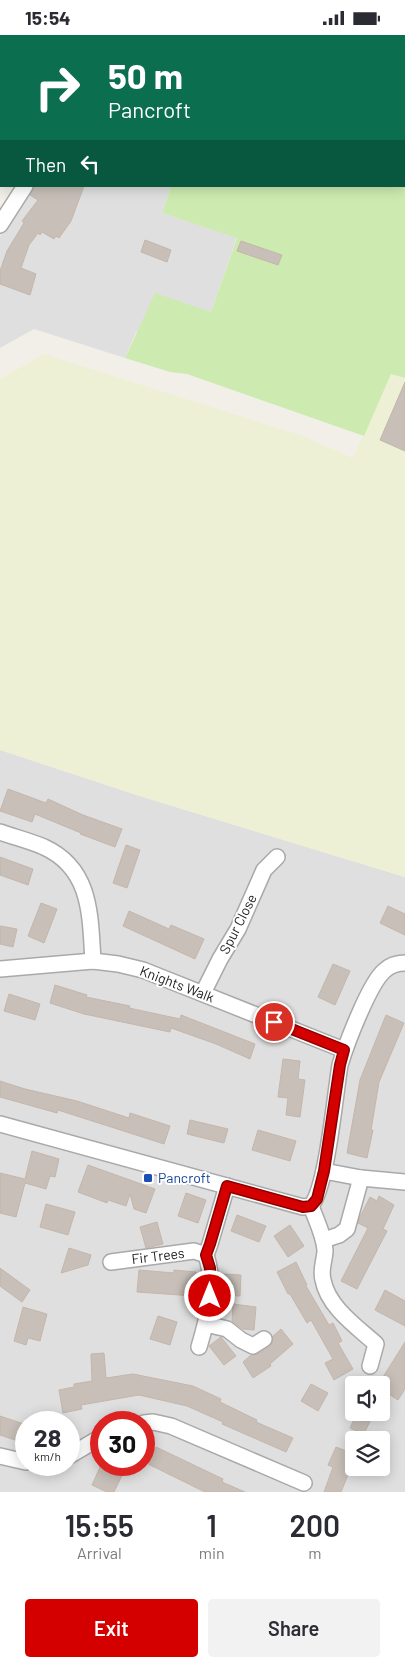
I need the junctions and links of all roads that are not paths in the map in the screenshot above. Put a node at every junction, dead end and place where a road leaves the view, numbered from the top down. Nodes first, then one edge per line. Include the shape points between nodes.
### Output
1 (24, 187) edge
2 (0, 225) edge
3 (0, 832) edge
4 (277, 857) dead end
5 (93, 961) junction
6 (405, 963) edge
7 (0, 969) edge
8 (203, 993) junction
9 (344, 1050) junction
10 (0, 1124) edge
11 (324, 1171) junction
12 (362, 1178) junction
13 (405, 1182) edge
14 (227, 1186) junction
15 (311, 1206) junction
16 (324, 1240) junction
17 (206, 1255) junction
18 (111, 1262) dead end
19 (206, 1324) junction
20 (264, 1339) dead end
21 (199, 1347) dead end
22 (370, 1366) dead end
23 (155, 1423) edge
24 (0, 1456) edge
25 (15, 1460) edge
26 (304, 1483) dead end

1 - 2 street
3 - 5 street via 44,847 74,870 89,906
4 - 8 street, Spur Close via 264,870 238,929
5 - 7 street, Knights Walk
5 - 8 street, Knights Walk via 142,970
6 - 9 street via 397,963 384,971 374,983
8 - 9 street, Knights Walk
9 - 11 street
10 - 14 street
11 - 12 street
11 - 15 street via 317,1199
12 - 13 street
12 - 16 street via 347,1229
14 - 15 street via 303,1207
14 - 17 street
15 - 16 street
16 - 22 street via 322,1265 327,1292 342,1312 376,1344
17 - 18 street, Fir Trees via 194,1251
17 - 19 street via 210,1268 210,1296
19 - 20 street via 227,1329 253,1346
19 - 21 street
23 - 26 street via 171,1426
24 - 25 street

